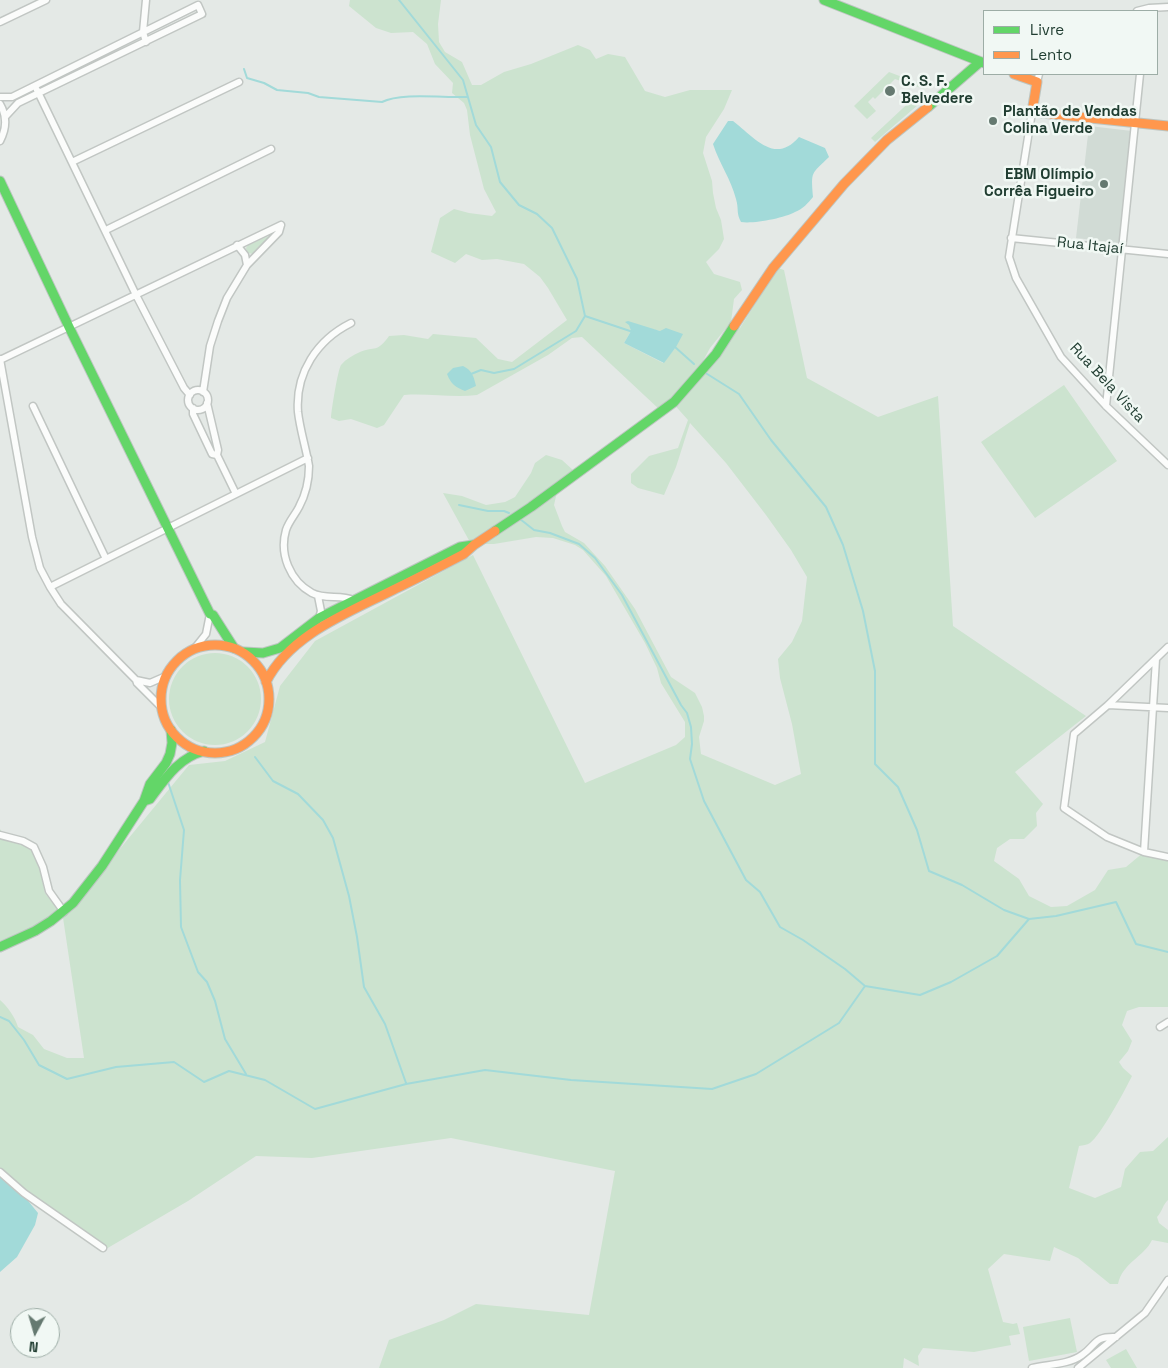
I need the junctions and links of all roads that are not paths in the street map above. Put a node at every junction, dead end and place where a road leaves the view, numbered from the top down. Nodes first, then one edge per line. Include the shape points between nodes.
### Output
1 (46, 0) edge
2 (146, 0) edge
3 (824, 0) edge
4 (1168, 7) edge
5 (1148, 10) edge
6 (0, 22) edge
7 (143, 32) junction
8 (146, 42) junction
9 (982, 62) edge
10 (1020, 75) edge
11 (1140, 75) edge
12 (1038, 78) edge
13 (239, 82) dead end
14 (36, 86) junction
15 (38, 93) junction
16 (0, 97) edge
17 (0, 104) edge
18 (1032, 112) junction
19 (5, 117) junction
20 (1134, 122) junction
21 (1168, 126) edge
22 (0, 141) edge
23 (271, 150) dead end
24 (72, 162) junction
25 (0, 181) edge
26 (106, 230) junction
27 (1011, 238) junction
28 (237, 245) junction
29 (1123, 249) junction
30 (1168, 254) edge
31 (247, 265) junction
32 (136, 295) junction
33 (351, 323) dead end
34 (70, 327) junction
35 (0, 360) edge
36 (203, 392) junction
37 (190, 395) junction
38 (207, 403) junction
39 (33, 406) dead end
40 (1106, 406) junction
41 (192, 408) junction
42 (217, 456) junction
43 (308, 458) junction
44 (1168, 465) edge
45 (236, 494) junction
46 (168, 528) junction
47 (474, 545) junction
48 (106, 559) junction
49 (50, 587) junction
50 (318, 596) junction
51 (353, 600) junction
52 (210, 614) junction
53 (319, 618) junction
54 (1168, 647) edge
55 (194, 649) junction
56 (237, 650) junction
57 (1156, 659) junction
58 (166, 676) junction
59 (136, 680) junction
60 (266, 682) junction
61 (1108, 705) junction
62 (1152, 706) junction
63 (162, 708) junction
64 (1168, 708) edge
65 (171, 730) junction
66 (204, 751) junction
67 (144, 801) junction
68 (0, 835) edge
69 (1144, 852) junction
70 (1168, 857) edge
71 (64, 912) junction
72 (0, 947) edge
73 (1168, 1022) edge
74 (1160, 1027) dead end
75 (0, 1172) edge
76 (103, 1248) dead end
77 (1168, 1280) edge
78 (1116, 1336) junction
79 (1032, 1368) edge
80 (1078, 1368) edge

1 - 6 street
2 - 7 street
3 - 9 street
4 - 5 street
7 - 8 street
7 - 8 street via 198,5 202,14
7 - 14 street
8 - 15 street
9 - 47 street via 887,140 844,184 773,268 716,354 674,402
10 - 12 street
11 - 20 street
12 - 18 street, Rua Bela Vista
13 - 24 street
14 - 15 street
14 - 16 street via 12,97
15 - 19 street via 18,103
15 - 24 street
17 - 19 street
18 - 20 street
18 - 27 street, Rua Bela Vista
19 - 22 street
20 - 21 street
20 - 29 street
23 - 26 street
24 - 26 street
25 - 34 street
26 - 32 street
27 - 29 street, Rua Itajaí
27 - 40 street, Rua Bela Vista via 1009,256 1016,278 1061,357
28 - 31 street via 245,255
28 - 31 street via 281,225 279,232
28 - 32 street
29 - 30 street, Rua Itajaí
29 - 40 street
31 - 36 street via 230,292 218,321
32 - 34 street
32 - 37 street
33 - 43 street via 334,332 321,345 302,376 298,411
34 - 35 street
34 - 46 street
35 - 49 street via 32,537 40,568
36 - 37 street via 198,390
36 - 38 street
37 - 41 street via 188,401
38 - 41 street via 201,409
38 - 42 street
39 - 48 street
40 - 44 street, Rua Bela Vista
41 - 42 street via 212,454
42 - 45 street
43 - 45 street
43 - 50 street via 306,490 284,541 289,567 296,579
45 - 46 street
46 - 48 street
46 - 52 street
47 - 51 street via 460,547
47 - 60 street via 464,554 327,623 278,660
48 - 49 street
49 - 59 street via 61,604
50 - 51 street
50 - 53 street
51 - 53 street
52 - 55 street via 206,634
52 - 56 street via 214,615 226,639
53 - 56 street via 275,650 257,654
54 - 57 street
55 - 56 street via 210,645
55 - 58 street via 174,663
56 - 60 street via 254,661
57 - 61 street
57 - 62 street
58 - 59 street via 150,683
58 - 63 street via 161,692
59 - 63 street
60 - 66 street via 267,714 255,734 236,748
61 - 62 street
61 - 69 street via 1074,734 1064,808 1108,837
62 - 64 street
62 - 69 street
63 - 65 street
65 - 66 street via 182,741
65 - 67 street via 170,756 145,792
66 - 67 street via 178,764 150,799
67 - 71 street via 102,866
68 - 71 street via 34,847 43,867 48,891
69 - 70 street
71 - 72 street
73 - 74 street
75 - 76 street via 24,1194
77 - 78 street via 1145,1313
78 - 79 street via 1104,1336 1083,1355 1071,1360
78 - 80 street

